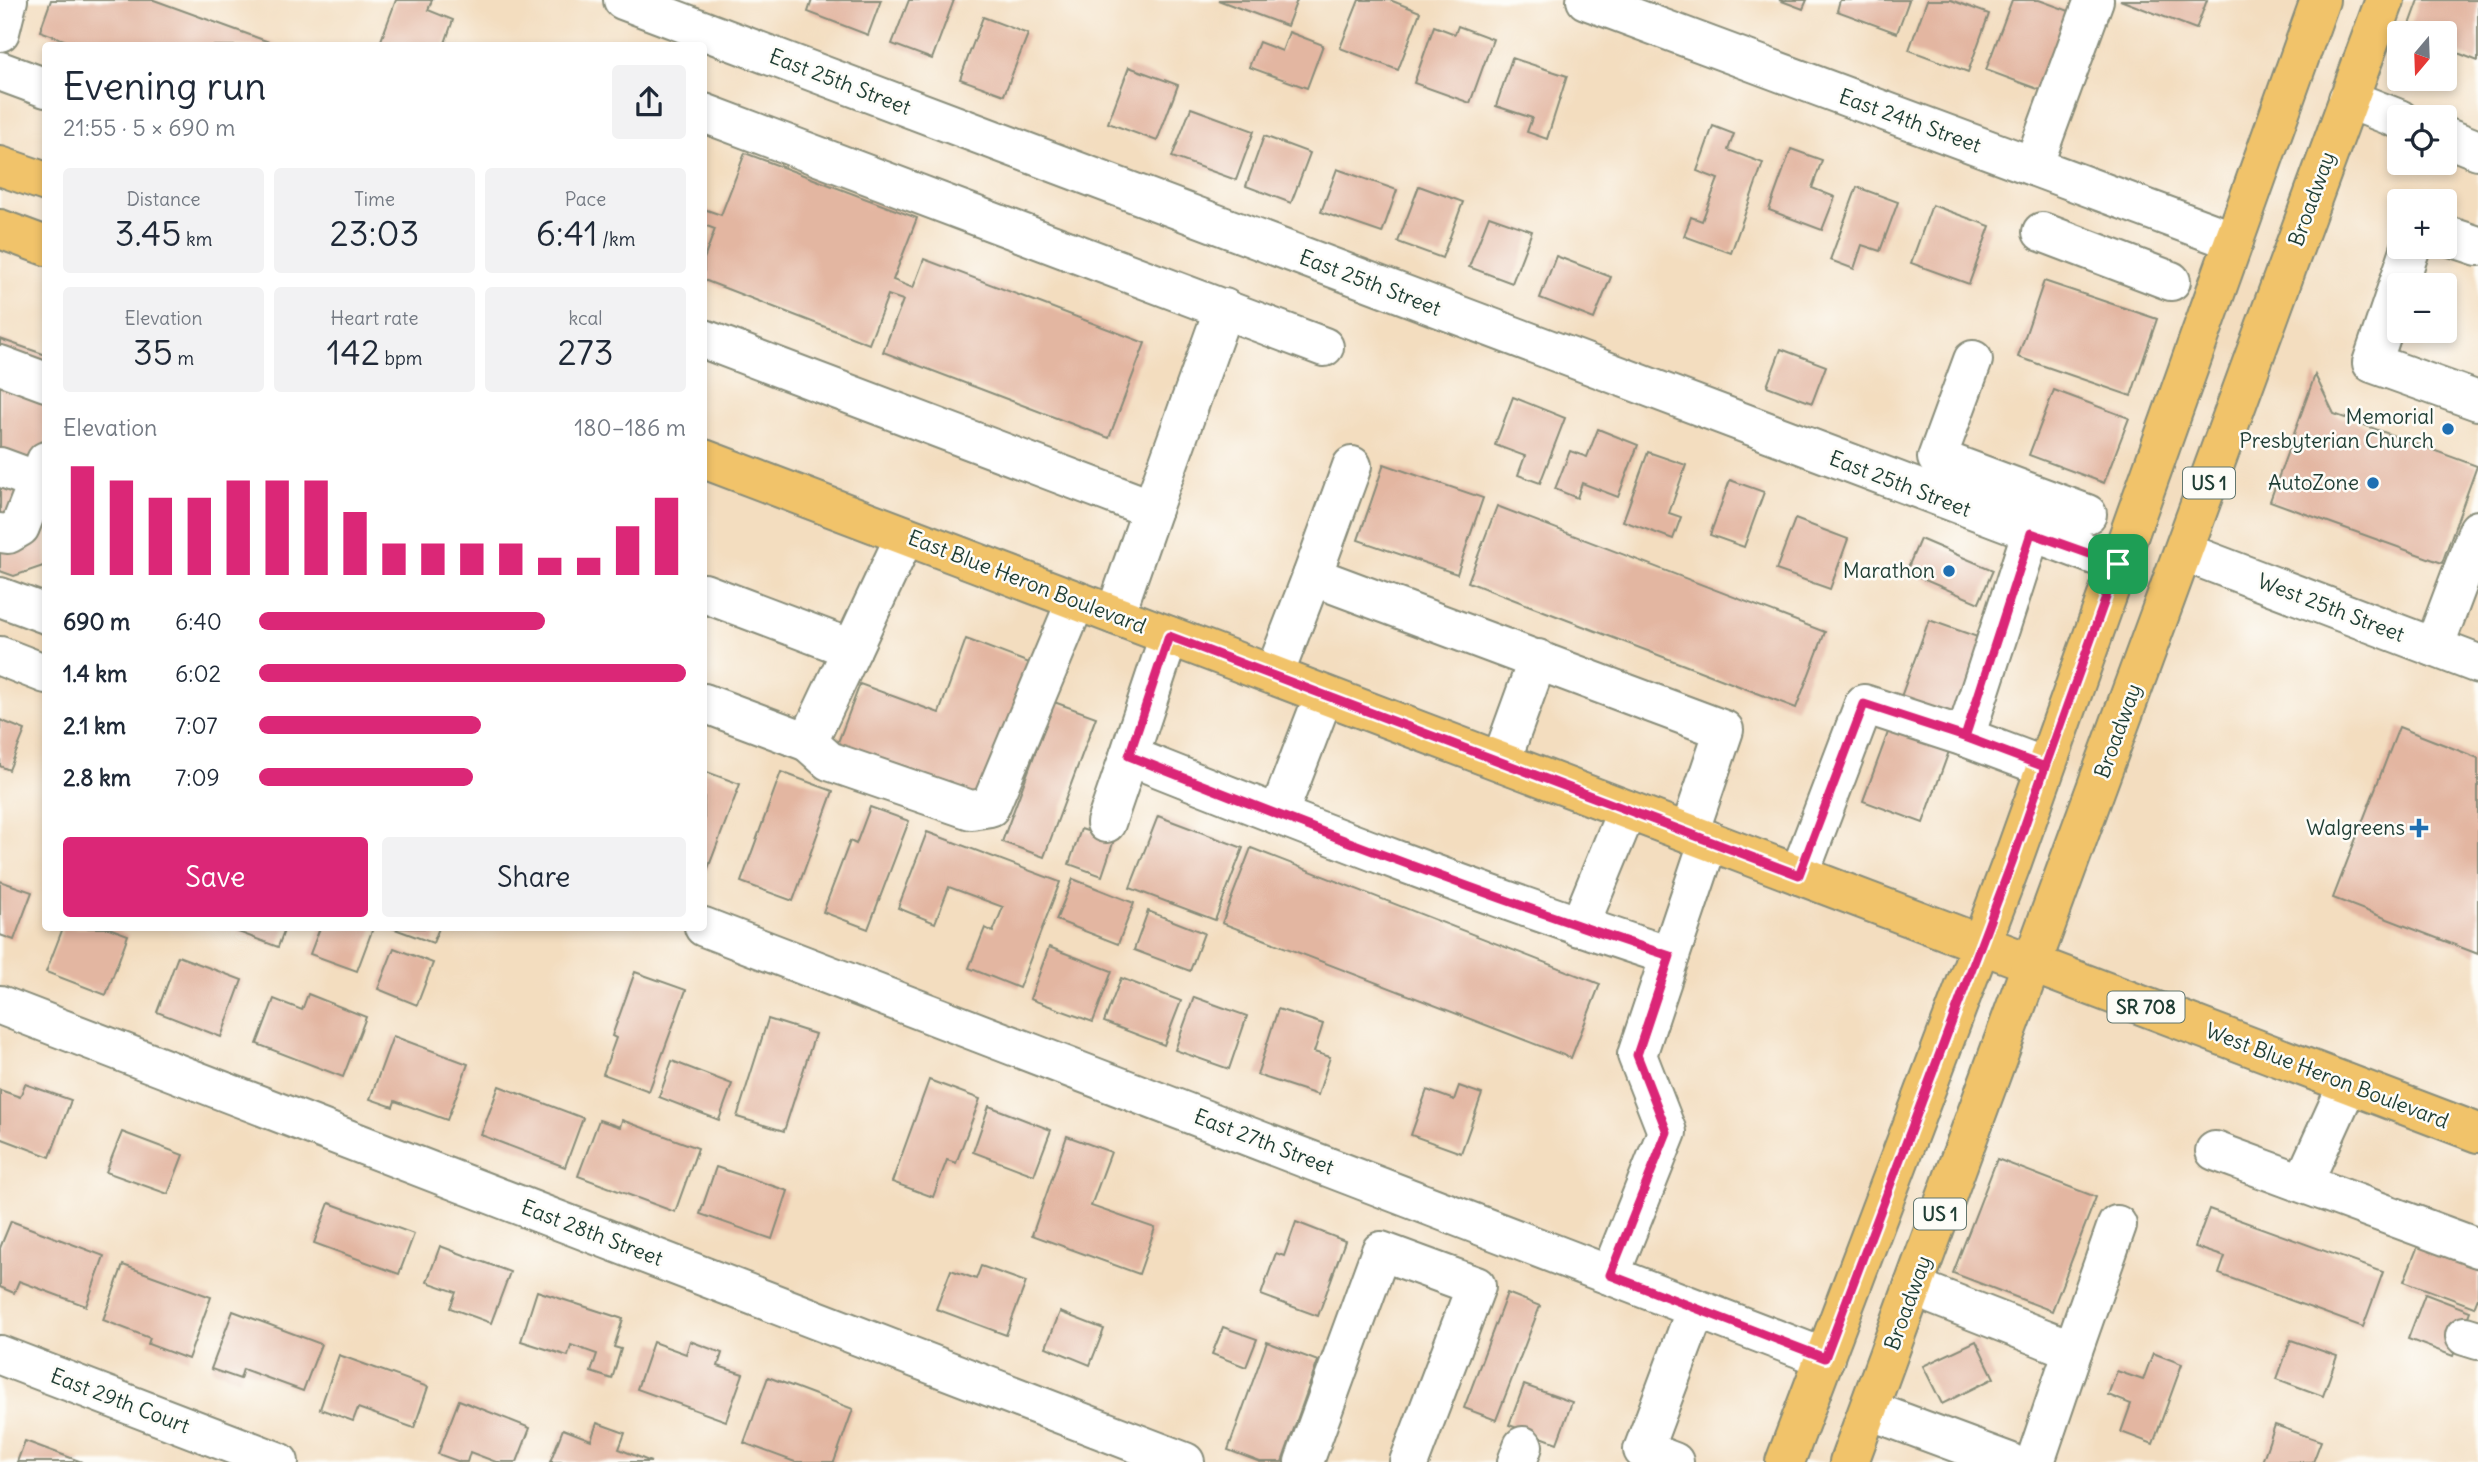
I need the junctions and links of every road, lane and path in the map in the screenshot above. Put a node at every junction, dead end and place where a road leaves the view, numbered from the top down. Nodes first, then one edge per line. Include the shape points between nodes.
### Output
1 (8, 0) edge
2 (623, 0) edge
3 (1586, 0) edge
4 (2094, 0) edge
5 (2320, 0) edge
6 (2385, 0) edge
7 (1662, 13) edge
8 (0, 32) edge
9 (0, 71) edge
10 (42, 87) edge
11 (2348, 99) junction
12 (707, 114) edge
13 (2387, 114) edge
14 (2457, 142) edge
15 (2478, 150) edge
16 (0, 166) edge
17 (2033, 166) junction
18 (42, 181) edge
19 (2126, 201) junction
20 (0, 229) edge
21 (2042, 232) dead end
22 (2457, 238) edge
23 (2234, 241) junction
24 (42, 245) edge
25 (2478, 246) edge
26 (2105, 256) junction
27 (2407, 259) edge
28 (2171, 281) dead end
29 (1224, 308) junction
30 (707, 340) edge
31 (1324, 347) dead end
32 (1973, 360) dead end
33 (0, 365) edge
34 (42, 381) edge
35 (2478, 401) edge
36 (1937, 458) junction
37 (707, 460) edge
38 (1352, 466) dead end
39 (0, 467) edge
40 (42, 471) edge
41 (1924, 493) junction
42 (1152, 509) junction
43 (2087, 514) dead end
44 (2478, 530) edge
45 (0, 533) edge
46 (2031, 533) junction
47 (905, 536) junction
48 (2184, 552) junction
49 (2118, 564) junction
50 (1312, 576) junction
51 (707, 594) edge
52 (0, 597) edge
53 (1076, 601) junction
54 (42, 613) edge
55 (1115, 615) junction
56 (1169, 636) junction
57 (2434, 647) junction
58 (852, 649) junction
59 (0, 656) edge
60 (1538, 659) junction
61 (42, 661) edge
62 (2478, 664) edge
63 (1274, 676) junction
64 (1324, 695) junction
65 (707, 704) edge
66 (1965, 737) junction
67 (808, 742) junction
68 (1129, 756) junction
69 (1501, 761) junction
70 (2045, 767) junction
71 (1627, 810) junction
72 (1279, 816) junction
73 (1106, 823) dead end
74 (1699, 837) junction
75 (1799, 875) junction
76 (1579, 927) junction
77 (707, 928) edge
78 (1979, 945) junction
79 (1670, 956) junction
80 (2032, 965) junction
81 (0, 1004) edge
82 (2348, 1084) junction
83 (2478, 1133) edge
84 (2215, 1151) dead end
85 (2303, 1183) junction
86 (2117, 1224) dead end
87 (2478, 1248) edge
88 (1610, 1275) junction
89 (1913, 1287) junction
90 (1696, 1309) junction
91 (2073, 1350) junction
92 (0, 1356) edge
93 (1825, 1358) junction
94 (1869, 1410) junction
95 (279, 1462) edge
96 (1185, 1462) edge
97 (1304, 1462) edge
98 (1409, 1462) edge
99 (1674, 1462) edge
100 (1785, 1462) edge
101 (1849, 1462) edge
102 (2009, 1462) edge
103 (2035, 1462) edge

1 - 8 street
2 - 41 street, East 25th Street
3 - 7 street, East 24th Street
4 - 17 street
5 - 23 main road, US 1
6 - 11 main road, Broadway / US 1
7 - 17 street, East 24th Street
9 - 10 street
11 - 13 street
11 - 48 main road, Broadway / US 1
12 - 29 street
14 - 15 street
16 - 18 main road
17 - 19 street, East 24th Street
19 - 23 street, East 24th Street
19 - 26 street
20 - 24 main road
21 - 26 street
22 - 25 street
23 - 49 main road, US 1
26 - 28 street
27 - 35 street via 2372,363
29 - 31 street
29 - 42 street
30 - 42 street
32 - 36 street
33 - 34 street
36 - 41 street
36 - 43 street
37 - 47 main road, East Blue Heron Boulevard
38 - 50 street
39 - 40 street
40 - 45 street via 20,527
41 - 46 street, East 25th Street
42 - 55 street
44 - 57 street
46 - 49 street, East 25th Street
46 - 66 street
47 - 53 main road, East Blue Heron Boulevard
47 - 58 street
48 - 57 street, West 25th Street
48 - 80 main road, Broadway / US 1
49 - 70 main road, US 1
50 - 60 street
50 - 63 street
51 - 58 street
52 - 54 street
53 - 55 main road, East Blue Heron Boulevard
53 - 67 street via 990,807 971,810 829,761
55 - 56 main road, East Blue Heron Boulevard
56 - 63 main road, East Blue Heron Boulevard
56 - 68 street
57 - 62 street, West 25th Street
58 - 67 street
59 - 61 street
60 - 69 street
60 - 74 street via 1724,730
63 - 64 main road, East Blue Heron Boulevard
64 - 69 main road, East Blue Heron Boulevard
64 - 72 street
65 - 67 street
66 - 70 street
66 - 75 street via 1864,704
68 - 72 street
68 - 73 street
69 - 71 main road, East Blue Heron Boulevard
70 - 78 main road, US 1
71 - 74 main road, East Blue Heron Boulevard
71 - 76 street
72 - 76 street
74 - 75 main road, East Blue Heron Boulevard
74 - 79 street
75 - 78 main road, East Blue Heron Boulevard
76 - 79 street
77 - 88 street, East 27th Street
78 - 80 main road, West Blue Heron Boulevard / SR 708
78 - 93 main road, US 1
79 - 88 street via 1637,1055 1667,1132
80 - 82 main road, West Blue Heron Boulevard / SR 708
80 - 89 main road, Broadway / US 1
81 - 96 street, East 28th Street
82 - 83 main road, West Blue Heron Boulevard / SR 708
82 - 85 street
84 - 85 street
85 - 87 street
86 - 91 street
88 - 90 street, East 27th Street
89 - 91 street
89 - 94 main road, Broadway / US 1
90 - 93 street, East 27th Street
90 - 99 street via 1643,1450
91 - 103 street
92 - 95 street, East 29th Court
93 - 100 main road, US 1
94 - 101 main road, Broadway / US 1
94 - 102 street
97 - 98 street via 1381,1251 1476,1286

